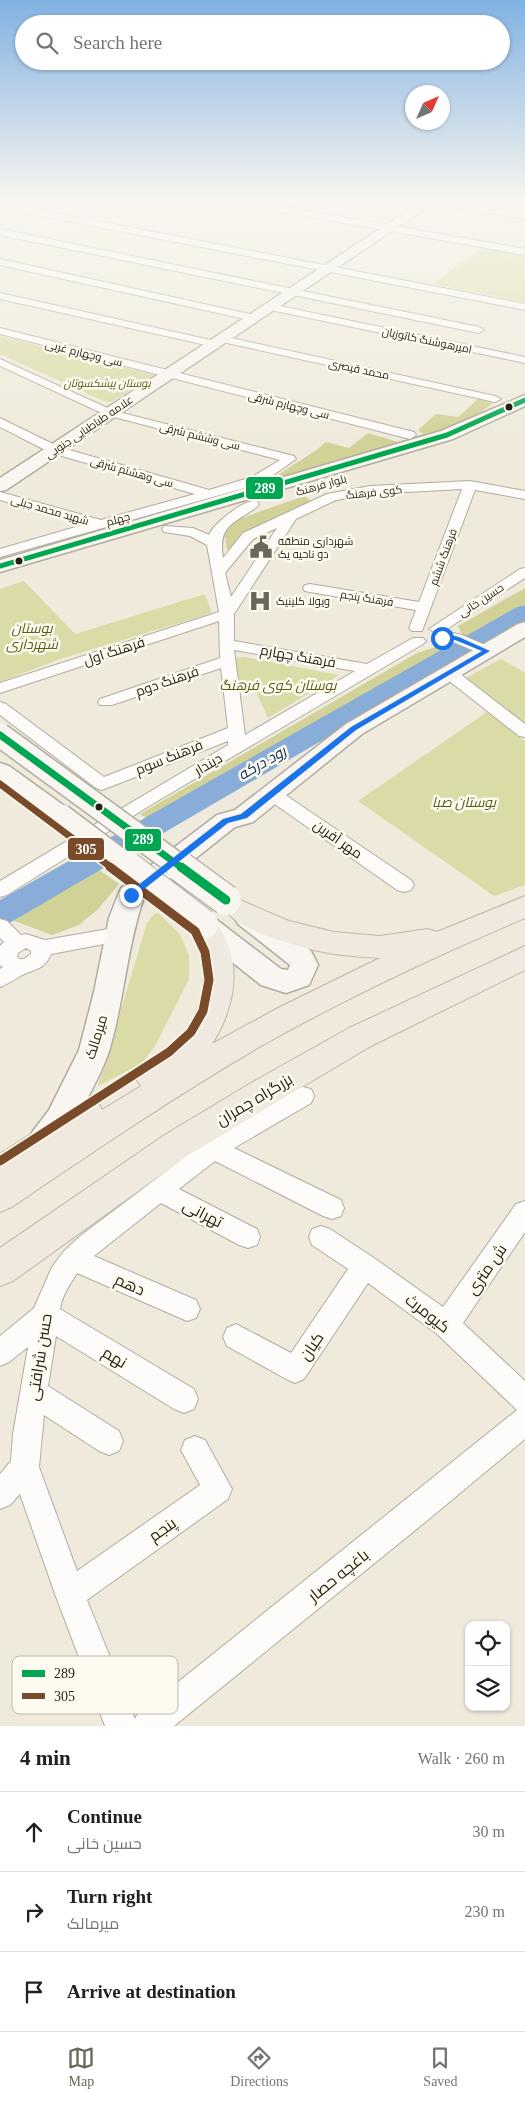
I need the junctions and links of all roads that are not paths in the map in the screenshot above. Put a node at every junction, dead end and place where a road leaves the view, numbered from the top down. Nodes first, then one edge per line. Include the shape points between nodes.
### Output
1 (88, 283) edge
2 (247, 283) edge
3 (307, 283) edge
4 (398, 283) edge
5 (293, 292) junction
6 (0, 296) edge
7 (270, 307) junction
8 (525, 307) edge
9 (254, 318) junction
10 (479, 330) dead end
11 (0, 331) edge
12 (218, 342) junction
13 (525, 360) edge
14 (0, 362) edge
15 (169, 374) junction
16 (495, 399) dead end
17 (525, 400) edge
18 (110, 413) junction
19 (525, 417) edge
20 (0, 422) edge
21 (410, 435) dead end
22 (55, 450) junction
23 (290, 459) joint
24 (470, 485) junction
25 (0, 486) edge
26 (210, 494) junction
27 (525, 495) edge
28 (0, 496) edge
29 (252, 504) junction
30 (292, 515) junction
31 (101, 524) junction
32 (169, 528) junction
33 (214, 543) junction
34 (0, 553) edge
35 (0, 566) edge
36 (525, 572) edge
37 (218, 573) junction
38 (0, 580) edge
39 (310, 588) dead end
40 (425, 607) junction
41 (227, 614) junction
42 (525, 628) edge
43 (418, 634) junction
44 (445, 634) junction
45 (481, 649) junction
46 (227, 652) junction
47 (369, 669) junction
48 (449, 673) junction
49 (0, 688) edge
50 (106, 702) dead end
51 (0, 707) edge
52 (525, 732) edge
53 (0, 735) edge
54 (236, 739) junction
55 (0, 771) edge
56 (272, 794) junction
57 (404, 885) dead end
58 (0, 890) edge
59 (233, 905) junction
60 (525, 906) edge
61 (204, 924) junction
62 (0, 926) edge
63 (122, 926) junction
64 (475, 927) junction
65 (8, 945) edge
66 (41, 948) junction
67 (525, 957) edge
68 (20, 967) junction
69 (0, 979) edge
70 (303, 1096) dead end
71 (41, 1144) junction
72 (213, 1149) junction
73 (0, 1173) edge
74 (158, 1190) junction
75 (0, 1196) edge
76 (332, 1208) dead end
77 (525, 1212) edge
78 (248, 1236) dead end
79 (321, 1237) dead end
80 (73, 1259) junction
81 (365, 1266) junction
82 (0, 1269) edge
83 (187, 1309) dead end
84 (46, 1315) junction
85 (446, 1326) junction
86 (236, 1337) dead end
87 (0, 1353) edge
88 (33, 1392) junction
89 (184, 1399) dead end
90 (525, 1400) edge
91 (525, 1421) edge
92 (109, 1441) dead end
93 (195, 1450) dead end
94 (25, 1467) junction
95 (0, 1495) edge
96 (70, 1594) junction
97 (94, 1656) edge
98 (178, 1702) edge
99 (117, 1714) edge
100 (163, 1714) edge
101 (122, 1726) edge
102 (148, 1726) edge

1 - 9 street
2 - 5 street
3 - 5 main road, علامه طباطبایی جنوبی
4 - 8 street
5 - 7 main road, علامه طباطبایی جنوبی
5 - 10 street
6 - 12 street, محمد قیصری
7 - 9 main road, علامه طباطبایی جنوبی
7 - 13 street, امیرهوشنگ کاتوزیان
9 - 12 main road, علامه طباطبایی جنوبی
11 - 15 street, سی وچهارم غربی
12 - 15 main road, علامه طباطبایی جنوبی
12 - 16 street, محمد قیصری
14 - 18 street, سی وششم شرقی
15 - 18 main road, علامه طباطبایی جنوبی
15 - 21 street, سی وچهارم شرقی
17 - 35 main road, بلوار فرهنگ via 447,435
18 - 22 main road, علامه طباطبایی جنوبی
18 - 23 street, سی وششم شرقی
19 - 29 main road, بلوار فرهنگ via 484,436 429,454
20 - 22 street, سی وهشتم شرقی
22 - 25 main road, علامه طباطبایی جنوبی
22 - 26 street, سی وهشتم شرقی
23 - 26 street, چهلم via 257,480
24 - 27 street, کوی فرهنگ
24 - 30 street, کوی فرهنگ via 352,492
24 - 40 street, فرهنگ ششم
26 - 31 street, چهلم
28 - 31 street, شهید محمد جبلی
29 - 32 main road, بلوار فرهنگ
29 - 33 street via 218,529
30 - 37 street, کوی فرهنگ via 248,536
30 - 41 street
31 - 34 street, چهلم
32 - 33 street via 193,532
32 - 38 main road, بلوار فرهنگ
33 - 37 street
36 - 44 street, حسین خانی
37 - 41 street
39 - 40 street, فرهنگ پنجم
40 - 43 street, فرهنگ ششم
41 - 46 street
41 - 49 street, فرهنگ اول
42 - 45 main road
43 - 44 street via 429,626
43 - 47 street, دیندار
44 - 45 street, حسین خانی
45 - 48 main road
46 - 47 street, فرهنگ چهارم
46 - 50 street, فرهنگ دوم
46 - 54 street
47 - 54 street, دیندار
48 - 52 street
48 - 56 main road via 354,729
51 - 54 street, فرهنگ سوم via 102,784
53 - 59 main road, bridge
54 - 58 street, دیندار
55 - 61 main road, bridge
56 - 57 street, مهر آفرین
56 - 63 main road via 244,816 240,832
59 - 61 main road via 297,955 304,965 297,978 283,982 268,975
59 - 64 highway via 281,930 334,943 380,947 431,940
60 - 64 highway
61 - 71 highway via 215,949 219,980 212,1014 199,1038 176,1060
62 - 65 street
63 - 66 street
63 - 71 main road, میرمالک via 94,1050 60,1120
64 - 75 highway via 315,1002 215,1057
65 - 66 street via 31,941
65 - 68 street via 7,959
66 - 68 street via 37,962
67 - 82 highway, بزرگراه چمران via 360,1037 263,1093 174,1146
68 - 69 street
70 - 72 street, حسن شرافتی
71 - 73 highway
72 - 74 street, حسن شرافتی
72 - 76 street
74 - 78 street, تهرانی
74 - 80 street, حسن شرافتی
77 - 85 street, ش متری
79 - 81 street, کیومرث
80 - 83 street, دهم
80 - 84 street, حسن شرافتی via 54,1290
81 - 85 street, کیومرث
81 - 86 street, کیان via 295,1370
84 - 87 street
84 - 88 street, حسن شرافتی
84 - 89 street, نهم
85 - 90 street, کیومرث
88 - 92 street
88 - 94 street, حسن شرافتی
91 - 98 street, باغچه حصار
93 - 96 street, پنجم via 218,1489
94 - 95 street
94 - 96 street, حسن شرافتی
96 - 97 street, حسن شرافتی
99 - 101 street, حسن شرافتی
100 - 102 street, باغچه حصار

